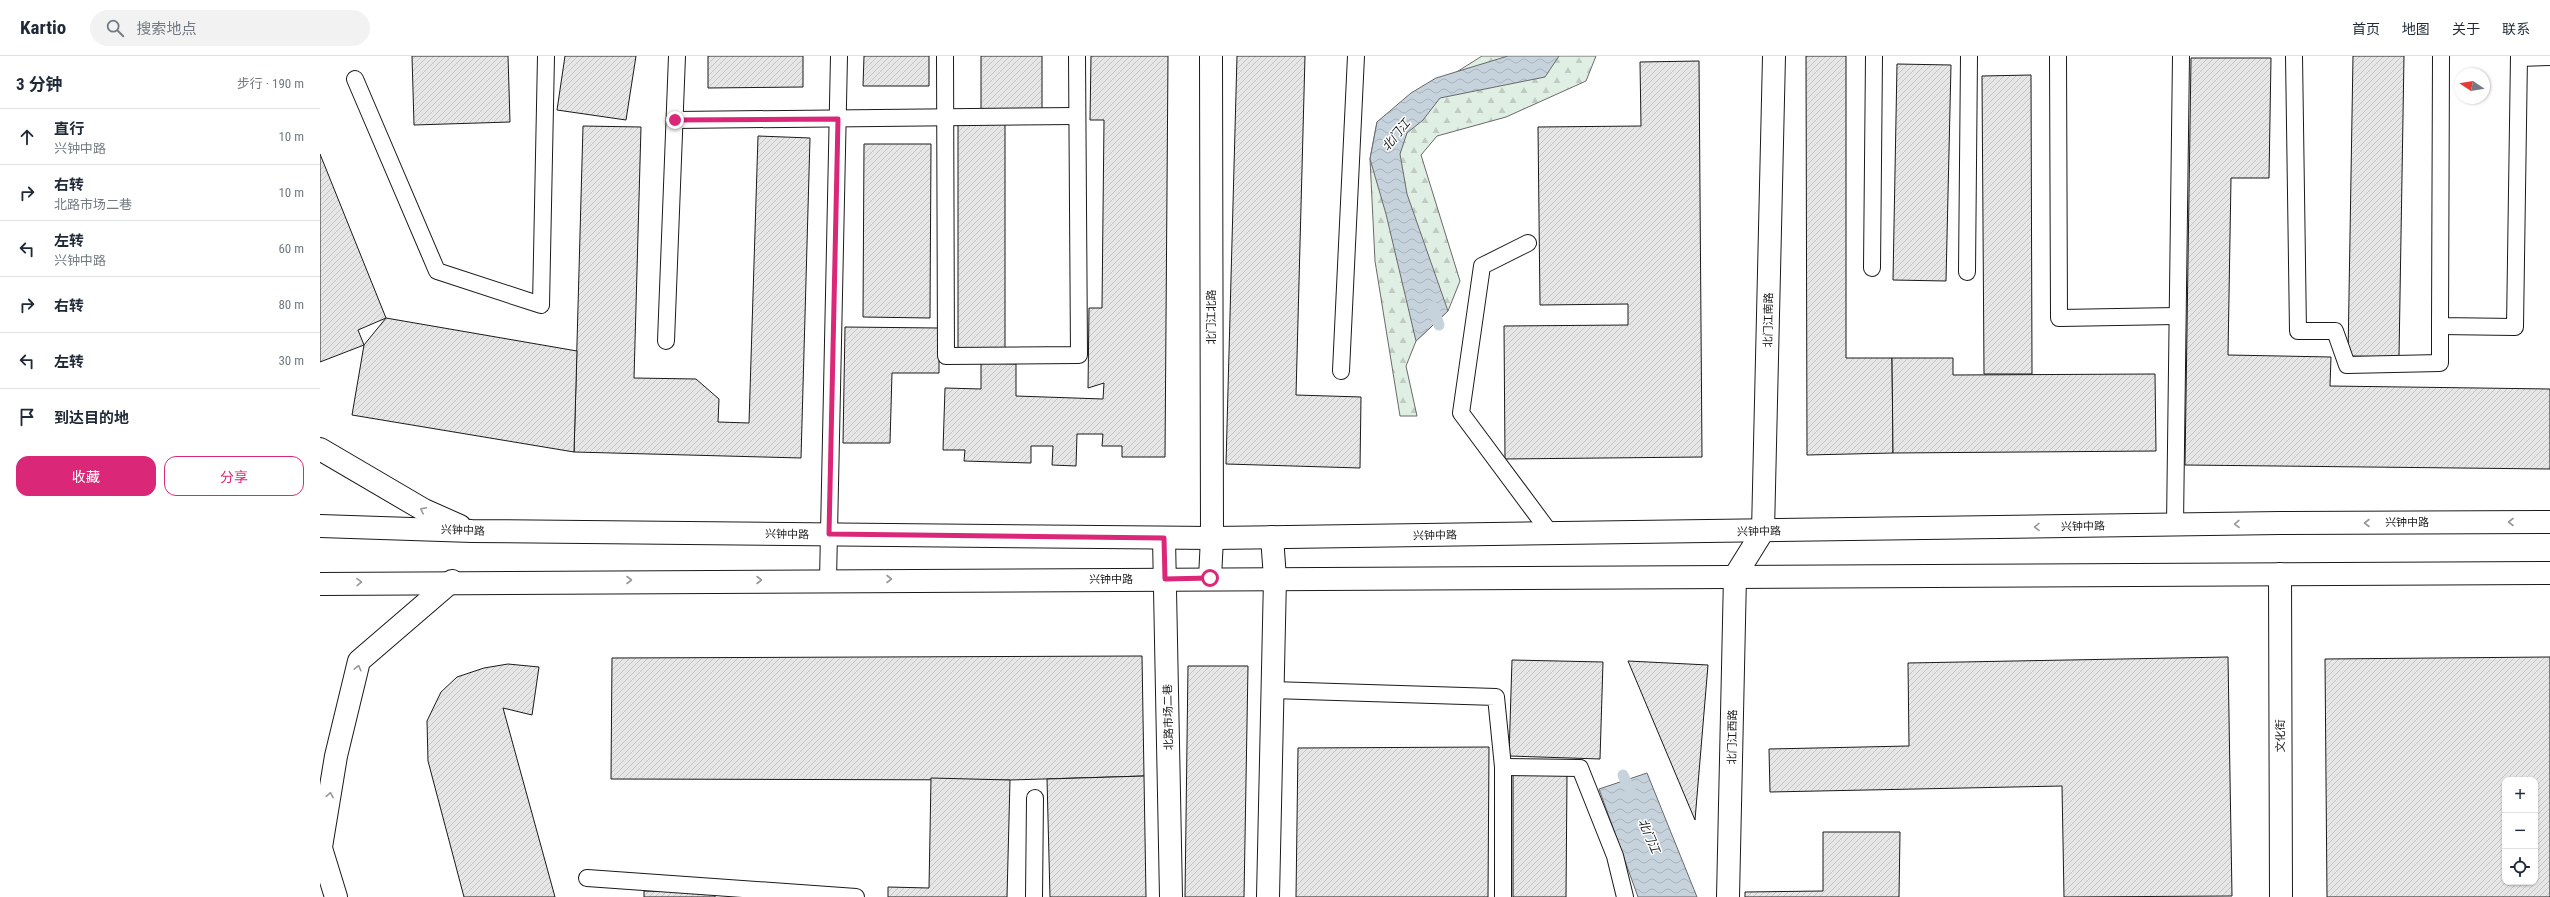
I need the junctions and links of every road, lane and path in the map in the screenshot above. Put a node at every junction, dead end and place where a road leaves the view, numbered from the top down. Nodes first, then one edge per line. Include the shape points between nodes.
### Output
1 (546, 56) edge
2 (677, 56) edge
3 (839, 56) edge
4 (946, 56) edge
5 (1077, 56) edge
6 (1210, 56) edge
7 (1356, 56) edge
8 (1774, 56) edge
9 (1874, 56) edge
10 (1969, 56) edge
11 (2058, 56) edge
12 (2181, 56) edge
13 (2294, 56) edge
14 (2441, 56) edge
15 (2519, 57) edge
16 (2550, 57) edge
17 (355, 79) dead end
18 (1076, 116) junction
19 (946, 118) junction
20 (838, 119) junction
21 (675, 120) junction
22 (1528, 243) dead end
23 (1872, 268) dead end
24 (1966, 272) dead end
25 (2176, 316) junction
26 (2440, 326) junction
27 (666, 341) dead end
28 (1341, 371) dead end
29 (320, 449) edge
30 (2550, 522) edge
31 (2175, 524) junction
32 (320, 526) edge
33 (472, 531) junction
34 (1763, 531) junction
35 (829, 534) junction
36 (1551, 534) junction
37 (1272, 537) junction
38 (1164, 538) junction
39 (1212, 538) junction
40 (2550, 573) edge
41 (2280, 574) junction
42 (1735, 576) junction
43 (1210, 578) junction
44 (1275, 578) junction
45 (1165, 579) junction
46 (828, 580) junction
47 (452, 581) junction
48 (320, 584) edge
49 (1272, 690) junction
50 (1502, 767) junction
51 (1035, 798) dead end
52 (320, 846) edge
53 (587, 878) dead end
54 (336, 897) edge
55 (856, 897) edge
56 (1034, 897) edge
57 (1171, 897) edge
58 (1268, 897) edge
59 (1503, 897) edge
60 (1625, 897) edge
61 (1728, 897) edge
62 (2281, 897) edge

1 - 17 lane via 541,305 437,271
2 - 21 lane
3 - 20 lane
4 - 19 lane
5 - 18 lane
6 - 39 main road, 北门江北路
7 - 28 lane
8 - 34 main road, 北门江南路
9 - 23 lane
10 - 24 lane
11 - 25 lane via 2059,318
12 - 25 lane
13 - 26 lane via 2298,331 2334,331 2347,365 2440,363
14 - 26 lane
15 - 16 lane
15 - 26 lane via 2515,327
18 - 19 lane
18 - 19 lane via 1079,355 1072,356 946,356
19 - 20 lane
20 - 21 lane
20 - 35 lane
21 - 27 lane
22 - 36 lane via 1482,266 1462,413
25 - 31 lane
33 -> 29 main road via 424,510
30 -> 31 main road, 兴钟中路
31 -> 34 main road, 兴钟中路
32 - 33 main road, 兴钟中路
33 - 35 main road, 兴钟中路
34 - 36 main road, 兴钟中路
34 - 42 main road
35 - 38 main road, 兴钟中路
35 - 46 lane
36 - 37 main road, 兴钟中路
37 - 39 main road, 兴钟中路
37 - 44 main road
38 - 39 main road, 兴钟中路
38 - 45 main road, 北路市场二巷
39 - 43 main road, 北门江北路
40 - 41 main road, 兴钟中路
41 - 42 main road, 兴钟中路
41 - 62 main road, 文化街
42 - 44 main road, 兴钟中路
42 - 61 main road, 北门江西路
43 - 44 main road, 兴钟中路
43 - 45 main road, 兴钟中路
44 - 49 main road
46 -> 45 main road, 兴钟中路
45 - 57 main road, 北路市场二巷
47 -> 46 main road, 兴钟中路
48 -> 47 main road, 兴钟中路
52 -> 47 main road via 336,756 360,661
49 - 50 lane via 1496,697
49 - 58 main road
50 - 59 lane
50 - 60 lane via 1580,768 1615,856
51 - 56 lane
52 - 54 main road
53 - 55 lane

